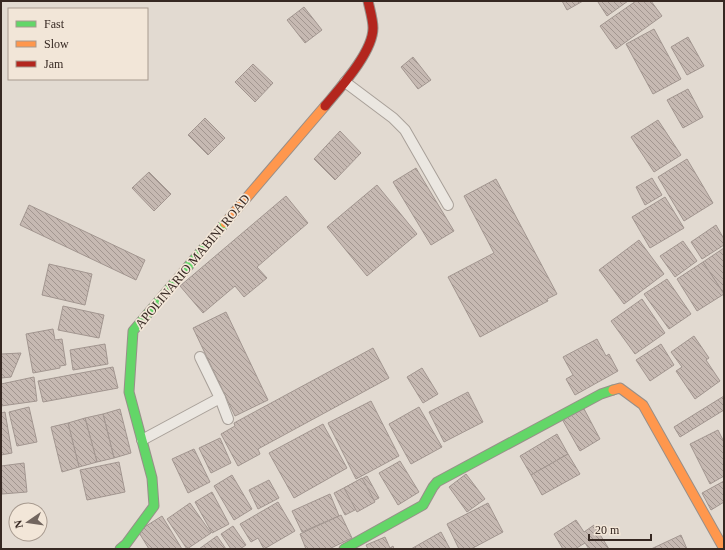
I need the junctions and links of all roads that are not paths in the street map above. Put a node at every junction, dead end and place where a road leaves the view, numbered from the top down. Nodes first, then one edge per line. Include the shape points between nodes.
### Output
1 (368, 1) edge
2 (345, 82) junction
3 (448, 205) dead end
4 (200, 357) dead end
5 (220, 398) junction
6 (228, 419) dead end
7 (142, 440) junction
8 (120, 549) edge
9 (344, 549) edge
10 (724, 549) edge

1 - 2 street, APOLINARIO MABINI ROAD via 373,29 367,50
2 - 3 lane via 405,130
2 - 7 street, APOLINARIO MABINI ROAD via 133,331 129,392
4 - 5 lane
5 - 6 lane
5 - 7 lane
7 - 8 street, APOLINARIO MABINI ROAD via 152,478 154,506
9 - 10 street via 423,504 431,487 437,482 601,394 620,388 643,405

